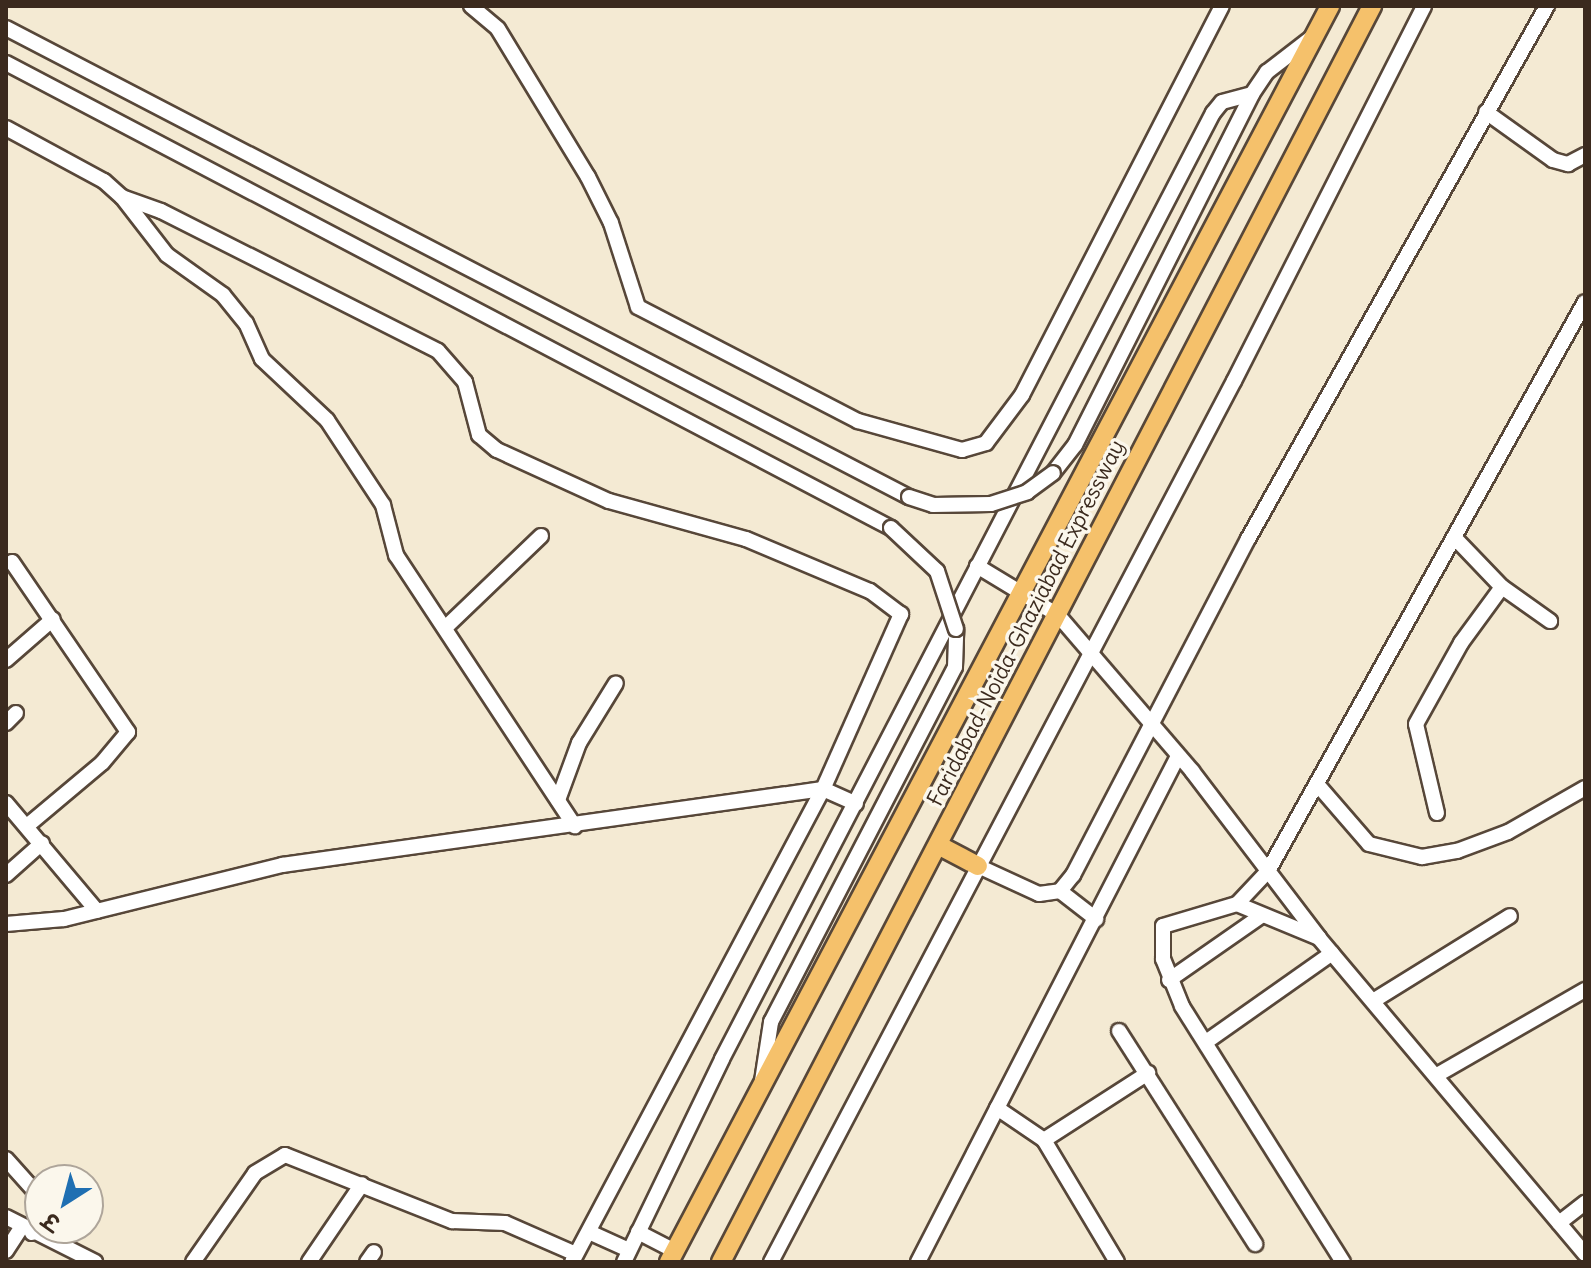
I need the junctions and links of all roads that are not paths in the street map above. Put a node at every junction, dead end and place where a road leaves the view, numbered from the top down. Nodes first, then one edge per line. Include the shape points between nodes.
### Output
1 (471, 6) edge
2 (1222, 6) edge
3 (1330, 6) edge
4 (1372, 6) edge
5 (1424, 6) edge
6 (1547, 6) edge
7 (6, 28) edge
8 (1315, 35) junction
9 (6, 63) edge
10 (1252, 94) junction
11 (1486, 112) junction
12 (6, 128) edge
13 (1585, 155) edge
14 (122, 197) junction
15 (1585, 302) edge
16 (541, 536) dead end
17 (1454, 537) junction
18 (12, 562) dead end
19 (977, 566) junction
20 (1502, 587) junction
21 (1022, 589) junction
22 (953, 613) junction
23 (1058, 615) junction
24 (53, 619) junction
25 (1550, 621) dead end
26 (445, 628) junction
27 (1091, 653) junction
28 (6, 660) edge
29 (616, 683) dead end
30 (1149, 722) junction
31 (1178, 756) junction
32 (1317, 784) junction
33 (1585, 788) edge
34 (823, 789) junction
35 (558, 800) junction
36 (6, 803) edge
37 (856, 804) junction
38 (1437, 813) dead end
39 (28, 825) junction
40 (575, 826) junction
41 (42, 843) junction
42 (938, 845) junction
43 (978, 866) junction
44 (1268, 871) junction
45 (6, 875) edge
46 (1060, 891) junction
47 (1237, 904) junction
48 (97, 911) junction
49 (1261, 916) junction
50 (1510, 916) dead end
51 (1096, 919) junction
52 (6, 924) edge
53 (1319, 938) junction
54 (1332, 953) junction
55 (1169, 980) junction
56 (1585, 990) edge
57 (1373, 1001) junction
58 (1119, 1031) dead end
59 (1206, 1042) junction
60 (1148, 1073) junction
61 (1437, 1075) junction
62 (761, 1085) junction
63 (997, 1108) junction
64 (1044, 1140) junction
65 (6, 1159) edge
66 (24, 1179) edge
67 (362, 1184) junction
68 (1585, 1203) edge
69 (6, 1217) edge
70 (1559, 1223) junction
71 (24, 1229) edge
72 (24, 1232) edge
73 (589, 1232) junction
74 (638, 1232) junction
75 (54, 1244) edge
76 (1255, 1244) dead end
77 (6, 1251) edge
78 (1585, 1254) edge
79 (626, 1256) edge
80 (672, 1257) edge
81 (574, 1258) edge
82 (85, 1260) edge
83 (1115, 1261) edge
84 (193, 1262) edge
85 (309, 1262) edge
86 (721, 1262) edge
87 (771, 1262) edge
88 (918, 1262) edge
89 (1343, 1262) edge

1 - 2 street via 498,29 588,177 611,223 638,307 858,421 962,450 986,443 1022,395
3 - 8 main road, Faridabad-Noida-Ghaziabad Expressway
4 - 23 main road, Faridabad-Noida-Ghaziabad Expressway
5 - 27 street
6 - 11 street
7 - 10 street, bridge via 933,505 991,504 1027,492 1053,473 1082,432
8 - 10 street via 1267,72
8 - 21 main road, Faridabad-Noida-Ghaziabad Expressway
9 - 22 street, bridge via 891,528 937,571
10 - 19 street via 1222,102 1213,113
11 - 13 street via 1553,160 1568,164
11 - 30 street
12 - 14 street via 104,181
14 - 26 street via 167,255 223,295 246,323 262,359 338,435 383,505 396,555
14 - 34 street via 161,211 438,351 465,382 479,435 497,450 609,501 746,539 891,603 901,614 889,650
15 - 17 street
16 - 26 street
17 - 20 street
17 - 32 street
18 - 24 street
19 - 21 street
19 - 22 street
20 - 25 street
20 - 38 street via 1461,643 1416,724
21 - 23 street
21 - 62 main road, Faridabad-Noida-Ghaziabad Expressway
22 - 37 street
22 - 62 street, bridge via 955,667 771,1022
23 - 27 street
23 - 42 main road, Faridabad-Noida-Ghaziabad Expressway
24 - 28 street
24 - 39 street via 128,732 121,745
26 - 35 street
27 - 30 street
27 - 43 street
29 - 35 street via 586,727
30 - 31 street
30 - 46 street via 1073,875
31 - 44 street
31 - 51 street
32 - 33 street via 1369,844 1422,857 1457,851 1508,832
32 - 44 street
34 - 37 street
34 - 40 street
34 - 73 street
35 - 40 street
36 - 39 street
37 - 74 street
39 - 41 street
40 - 48 street via 282,865
41 - 45 street
41 - 48 street
42 - 43 main road
42 - 86 main road, Faridabad-Noida-Ghaziabad Expressway
43 - 46 street via 1039,894
43 - 87 street
44 - 47 street
44 - 53 street
46 - 51 street
47 - 49 street
47 - 55 street via 1163,926
48 - 52 street
49 - 53 street
49 - 55 street
50 - 57 street
51 - 63 street
53 - 54 street
54 - 57 street
54 - 59 street
55 - 59 street
56 - 61 street
57 - 61 street
58 - 60 street
59 - 89 street
60 - 64 street
60 - 76 street
61 - 70 street
62 - 80 main road, Faridabad-Noida-Ghaziabad Expressway
63 - 64 street
63 - 88 street
64 - 83 street
65 - 66 street
67 - 81 street via 452,1221 505,1223
67 - 84 street via 302,1159 275,1157 255,1173
67 - 85 street
68 - 70 street
69 - 71 street
70 - 78 street
72 - 77 street
73 - 79 street
73 - 81 street
74 - 79 street
74 - 80 street
75 - 82 street

